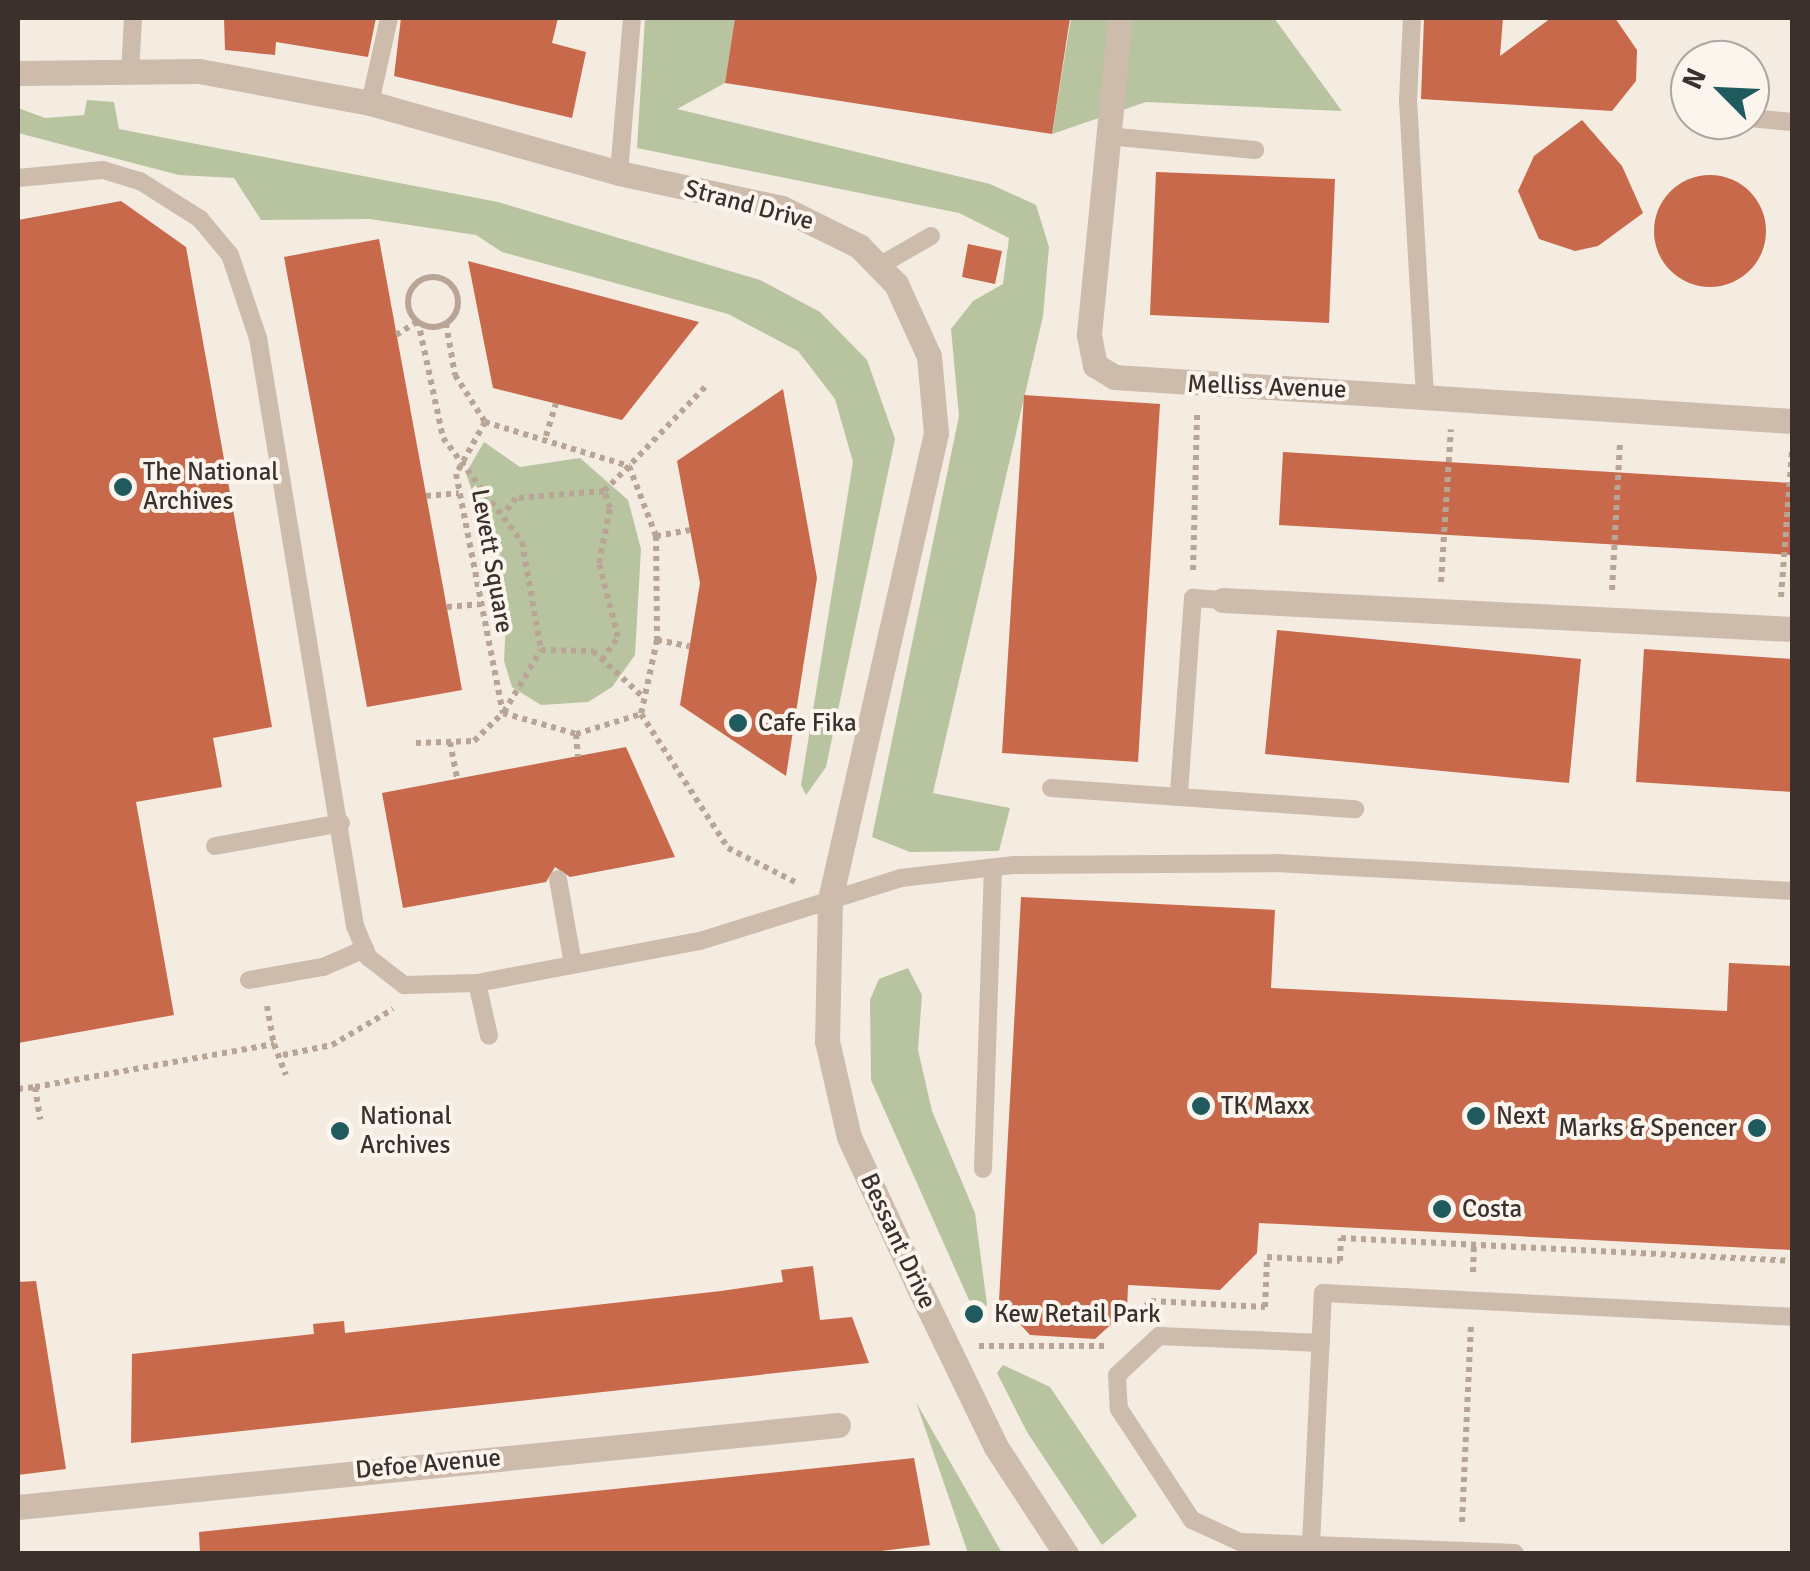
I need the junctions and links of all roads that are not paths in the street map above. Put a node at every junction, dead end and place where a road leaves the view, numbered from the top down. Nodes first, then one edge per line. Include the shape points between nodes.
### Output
1 (133, 18) edge
2 (390, 18) edge
3 (632, 18) edge
4 (1120, 18) edge
5 (1412, 18) edge
6 (18, 73) edge
7 (130, 74) junction
8 (370, 103) junction
9 (1107, 136) junction
10 (1254, 150) dead end
11 (620, 173) junction
12 (18, 178) edge
13 (931, 236) dead end
14 (879, 266) junction
15 (1425, 392) junction
16 (1792, 421) edge
17 (1223, 600) joint
18 (1786, 629) edge
19 (1051, 788) dead end
20 (1179, 793) junction
21 (1355, 809) dead end
22 (341, 824) junction
23 (215, 846) dead end
24 (993, 868) junction
25 (558, 880) dead end
26 (1792, 891) edge
27 (830, 900) junction
28 (365, 949) junction
29 (573, 964) junction
30 (249, 980) dead end
31 (477, 984) junction
32 (489, 1036) dead end
33 (983, 1169) dead end
34 (1792, 1317) edge
35 (1321, 1343) junction
36 (838, 1425) dead end
37 (18, 1507) edge
38 (1311, 1545) junction
39 (1515, 1553) edge
40 (1066, 1554) edge

1 - 7 lane
2 - 8 lane
3 - 11 lane
4 - 9 street, Melliss Avenue
5 - 15 lane via 1408,100
6 - 7 street, Strand Drive
7 - 8 street, Strand Drive via 199,71
8 - 11 street, Strand Drive
9 - 10 lane
9 - 15 street, Melliss Avenue via 1089,335 1095,365 1114,377 1198,386
11 - 14 street, Strand Drive via 782,208 822,223
12 - 22 lane via 103,170 140,180 200,220 230,255 250,298
13 - 14 lane
14 - 27 street, Strand Drive via 896,284 930,356 936,432
15 - 16 street, Melliss Avenue
17 - 18 street
17 - 20 lane via 1193,598
19 - 20 lane
20 - 21 lane
22 - 23 lane
22 - 28 lane
24 - 26 lane via 1275,863
24 - 27 lane via 901,878
24 - 33 lane
25 - 29 lane
27 - 29 lane via 700,941
27 - 40 street, Bessant Drive via 827,1040 849,1136 996,1448
28 - 30 lane via 323,967
28 - 31 lane via 416,987
29 - 31 lane
31 - 32 lane
34 - 35 lane via 1323,1293
35 - 38 lane
35 - 38 lane via 1159,1336 1118,1375 1119,1409 1192,1520 1240,1542
36 - 37 street, Defoe Avenue
38 - 39 lane

